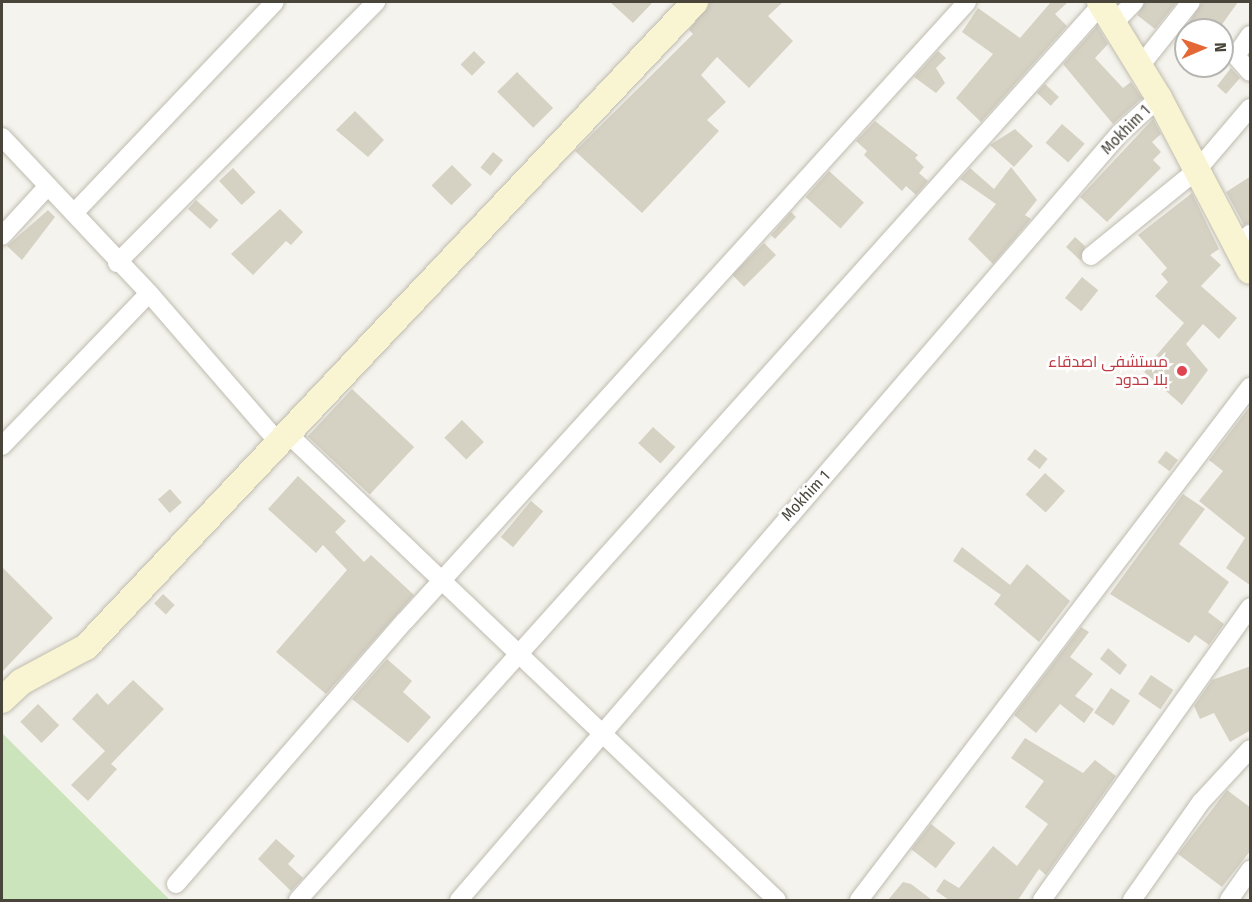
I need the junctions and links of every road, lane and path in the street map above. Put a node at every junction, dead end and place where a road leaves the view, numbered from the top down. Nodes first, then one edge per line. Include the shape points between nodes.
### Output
1 (275, 2) edge
2 (376, 2) edge
3 (695, 2) edge
4 (967, 2) edge
5 (1134, 2) edge
6 (1191, 2) edge
7 (1106, 9) edge
8 (1251, 35) edge
9 (1140, 65) junction
10 (1251, 72) edge
11 (1159, 98) junction
12 (1251, 108) edge
13 (2, 137) edge
14 (1198, 169) junction
15 (48, 186) junction
16 (74, 213) junction
17 (2, 236) edge
18 (1246, 253) edge
19 (1091, 256) dead end
20 (117, 263) junction
21 (150, 293) junction
22 (1251, 387) edge
23 (282, 437) junction
24 (2, 446) edge
25 (444, 578) junction
26 (1249, 612) edge
27 (518, 656) junction
28 (2, 700) edge
29 (601, 735) junction
30 (1251, 749) edge
31 (1251, 870) edge
32 (176, 884) dead end
33 (298, 900) edge
34 (459, 900) edge
35 (777, 900) edge
36 (859, 900) edge
37 (1042, 900) edge
38 (1132, 900) edge
39 (1229, 900) edge

1 - 16 street
2 - 20 street
3 - 23 street
4 - 25 street
5 - 7 street
6 - 9 street
7 - 9 street, Mokhim 1
7 - 27 street
8 - 10 street via 1236,56
9 - 11 street, Mokhim 1
11 - 14 street, Mokhim 1
11 - 29 street, Mokhim 1 via 1120,132
12 - 14 street
13 - 15 street
14 - 18 street, Mokhim 1
14 - 19 street
15 - 16 street
15 - 17 street
16 - 20 street
20 - 21 street
21 - 23 street
21 - 24 street
22 - 36 street
23 - 25 street
23 - 28 street via 86,647 21,682
25 - 27 street
25 - 32 street
26 - 37 street
27 - 29 street
27 - 33 street
29 - 34 street, Mokhim 1
29 - 35 street
30 - 38 street via 1201,802
31 - 39 street

